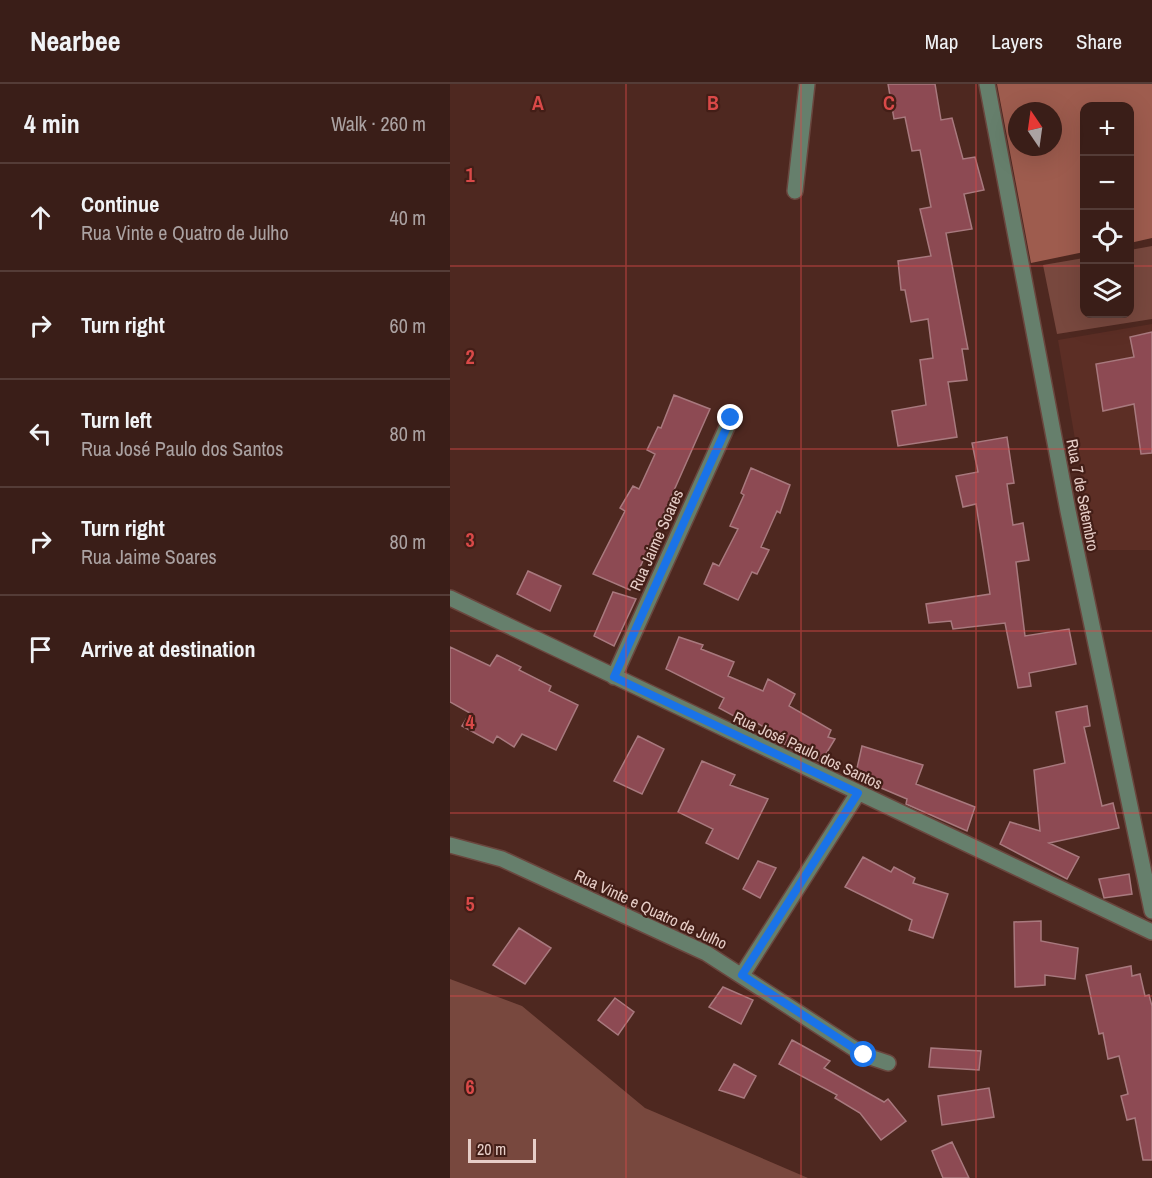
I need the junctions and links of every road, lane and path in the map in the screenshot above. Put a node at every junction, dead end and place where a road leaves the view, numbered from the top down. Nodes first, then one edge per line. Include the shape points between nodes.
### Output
1 (807, 84) edge
2 (987, 84) edge
3 (795, 191) dead end
4 (731, 418) dead end
5 (450, 598) edge
6 (614, 677) junction
7 (858, 793) junction
8 (450, 844) edge
9 (1152, 911) edge
10 (1152, 932) edge
11 (742, 975) junction
12 (888, 1063) dead end

1 - 3 street
2 - 9 street, Rua 7 de Setembro via 1068,511
4 - 6 street, Rua Jaime Soares
5 - 6 street, Rua José Paulo dos Santos
6 - 7 street, Rua José Paulo dos Santos
7 - 10 street, Rua José Paulo dos Santos
7 - 11 street
8 - 11 street, Rua Vinte e Quatro de Julho via 502,859 706,952
11 - 12 street, Rua Vinte e Quatro de Julho via 864,1055

